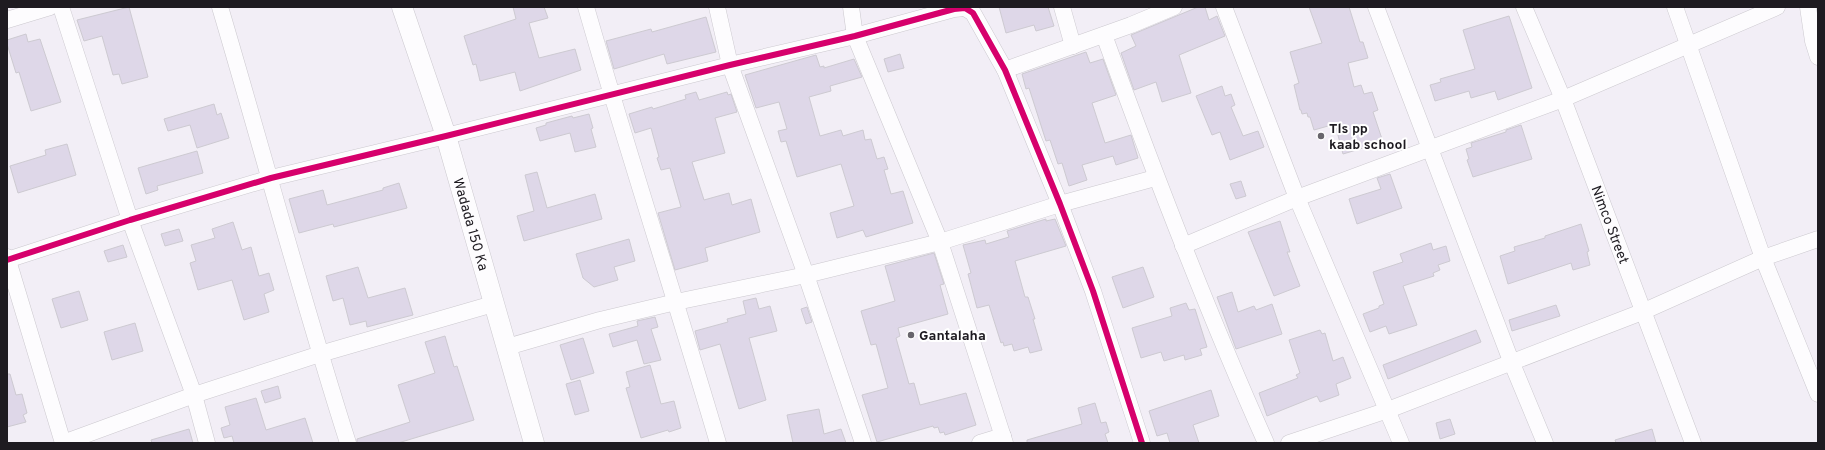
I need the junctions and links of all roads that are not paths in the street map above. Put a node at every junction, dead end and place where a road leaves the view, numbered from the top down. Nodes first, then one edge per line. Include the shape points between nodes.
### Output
1 (50, 7) edge
2 (61, 7) edge
3 (220, 7) edge
4 (402, 7) edge
5 (586, 7) edge
6 (717, 7) edge
7 (851, 7) edge
8 (1062, 7) edge
9 (1174, 7) edge
10 (1224, 7) edge
11 (1376, 7) edge
12 (1524, 7) edge
13 (1675, 7) edge
14 (1777, 7) edge
15 (1808, 7) edge
16 (965, 8) edge
17 (7, 20) edge
18 (1104, 35) junction
19 (855, 36) junction
20 (1073, 46) junction
21 (1688, 46) junction
22 (1818, 57) edge
23 (730, 64) junction
24 (1005, 70) junction
25 (611, 94) junction
26 (1563, 99) junction
27 (446, 136) junction
28 (1431, 148) junction
29 (271, 178) junction
30 (1155, 178) junction
31 (1297, 198) junction
32 (1060, 204) junction
33 (130, 220) junction
34 (1818, 239) edge
35 (940, 242) junction
36 (1183, 246) junction
37 (1763, 258) junction
38 (7, 259) edge
39 (806, 275) junction
40 (676, 302) junction
41 (493, 304) junction
42 (1642, 312) junction
43 (507, 347) junction
44 (320, 354) junction
45 (1511, 361) junction
46 (1818, 394) edge
47 (194, 395) junction
48 (1388, 410) junction
49 (1004, 439) edge
50 (63, 443) edge
51 (207, 443) edge
52 (348, 443) edge
53 (534, 443) edge
54 (718, 443) edge
55 (863, 443) edge
56 (980, 443) edge
57 (1142, 443) edge
58 (1266, 443) edge
59 (1289, 443) edge
60 (1401, 443) edge
61 (1545, 443) edge
62 (1693, 443) edge

1 - 17 street
2 - 33 street
3 - 29 street
4 - 27 street, Wadada 150 Ka
5 - 25 street
6 - 23 street
7 - 19 street
8 - 20 street
9 - 18 street
10 - 31 street
11 - 28 street
12 - 26 street, Nimco Street
13 - 21 street
14 - 21 street
15 - 22 street
16 - 19 street
16 - 24 street via 973,13
18 - 20 street
18 - 30 street
19 - 23 street
19 - 35 street
20 - 24 street
21 - 26 street
21 - 37 street
23 - 25 street
23 - 39 street
24 - 32 street
25 - 27 street
25 - 40 street
26 - 28 street
26 - 42 street, Nimco Street
27 - 29 street
27 - 41 street, Wadada 150 Ka
28 - 31 street
28 - 45 street
29 - 33 street
29 - 44 street
30 - 32 street
30 - 36 street
31 - 36 street
31 - 48 street
32 - 35 street
32 - 57 street via 1093,290
33 - 38 street
33 - 47 street
34 - 37 street
35 - 39 street
35 - 49 street
36 - 58 street via 1225,351
37 - 42 street
37 - 46 street
38 - 50 street
39 - 40 street
39 - 55 street
40 - 43 street via 600,320
40 - 54 street
41 - 43 street, Wadada 150 Ka
41 - 44 street
42 - 45 street
42 - 62 street, Nimco Street
43 - 53 street, Wadada 150 Ka
44 - 47 street
44 - 52 street
45 - 48 street
45 - 61 street
47 - 50 street
47 - 51 street
48 - 59 street
48 - 60 street
49 - 56 street

